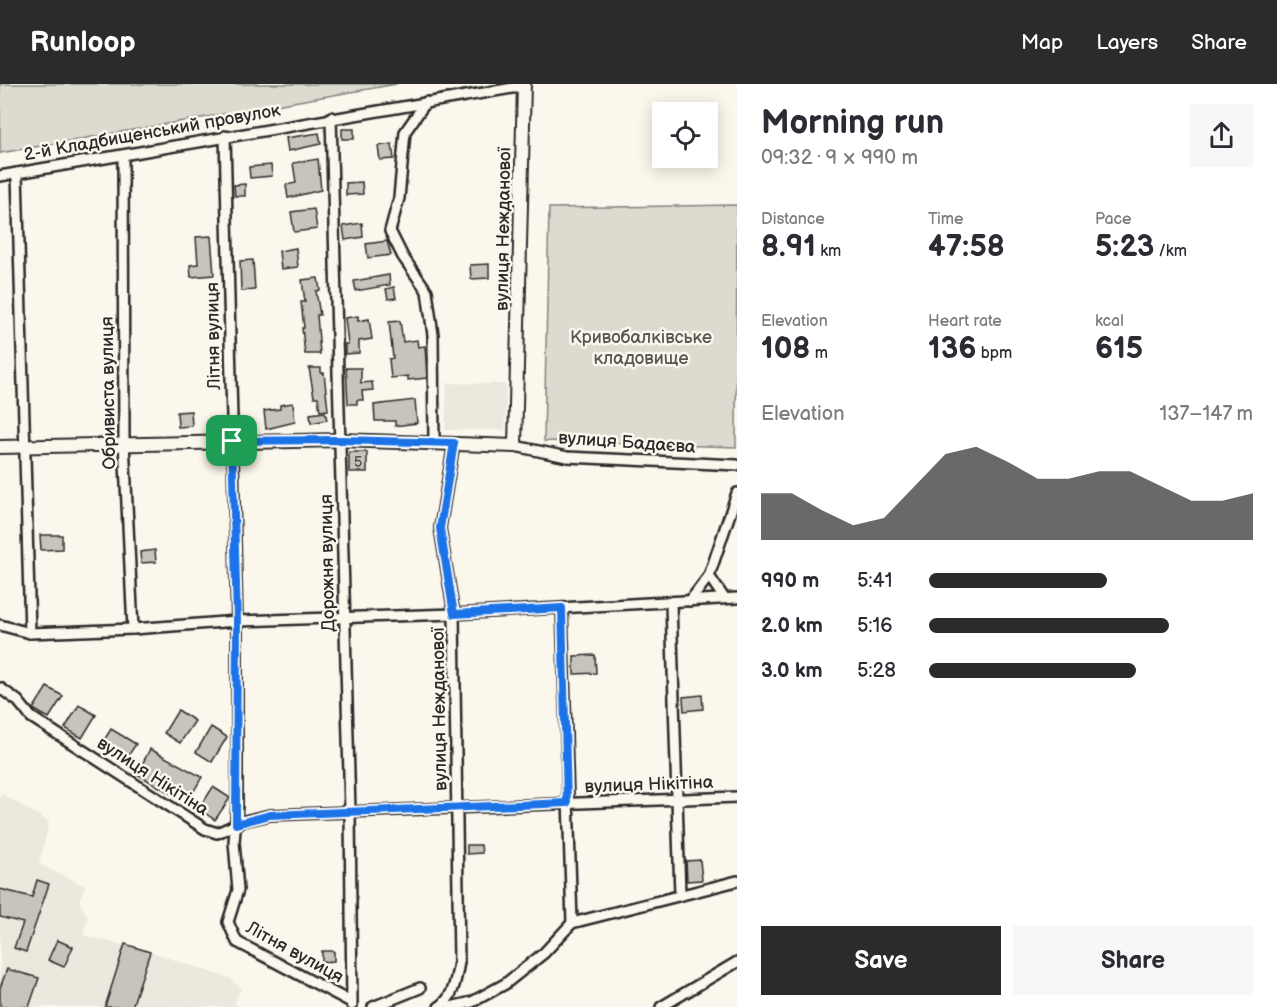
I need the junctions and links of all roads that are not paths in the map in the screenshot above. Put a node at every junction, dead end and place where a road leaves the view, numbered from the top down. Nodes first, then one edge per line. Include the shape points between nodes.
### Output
1 (524, 85) edge
2 (426, 102) junction
3 (399, 106) junction
4 (331, 117) junction
5 (413, 121) junction
6 (225, 136) junction
7 (123, 155) junction
8 (17, 173) junction
9 (0, 176) edge
10 (340, 440) junction
11 (232, 441) junction
12 (124, 442) junction
13 (434, 442) junction
14 (454, 443) junction
15 (24, 446) junction
16 (515, 446) junction
17 (0, 447) edge
18 (737, 465) edge
19 (737, 493) edge
20 (709, 576) junction
21 (723, 598) junction
22 (737, 598) edge
23 (690, 601) junction
24 (671, 603) junction
25 (562, 608) junction
26 (454, 614) junction
27 (345, 618) junction
28 (237, 621) junction
29 (0, 625) edge
30 (133, 629) junction
31 (30, 633) junction
32 (0, 688) edge
33 (737, 797) edge
34 (676, 800) junction
35 (567, 803) junction
36 (459, 808) junction
37 (350, 811) junction
38 (236, 824) junction
39 (737, 881) edge
40 (680, 895) junction
41 (572, 923) junction
42 (737, 962) edge
43 (420, 988) dead end
44 (352, 1004) edge
45 (373, 1007) edge
46 (440, 1007) edge
47 (452, 1007) edge
48 (661, 1007) edge

1 - 2 street, 2-й Кладбищенський провулок
1 - 16 street, вулиця Нежданової
2 - 3 street, 2-й Кладбищенський провулок
2 - 5 street
3 - 4 street, 2-й Кладбищенський провулок
3 - 5 street
4 - 6 street, 2-й Кладбищенський провулок
4 - 10 street, Дорожня вулиця
5 - 13 street via 405,132 398,202 390,231 427,291 433,335
6 - 7 street, 2-й Кладбищенський провулок
6 - 11 street, Літня вулиця
7 - 8 street, 2-й Кладбищенський провулок
7 - 12 street, Обривиста вулиця
8 - 9 street, 2-й Кладбищенський провулок
8 - 15 street
10 - 11 street
10 - 13 street
10 - 27 street, Дорожня вулиця
11 - 12 street
11 - 28 street, Літня вулиця
12 - 15 street
12 - 30 street, Обривиста вулиця
13 - 14 street
14 - 16 street
14 - 26 street, вулиця Нежданової via 440,528
15 - 17 street
15 - 31 street
16 - 18 street, вулиця Бадаєва via 567,457
19 - 20 street
20 - 21 street
20 - 23 street
21 - 22 street
21 - 23 street
23 - 24 street
24 - 25 street
24 - 34 street
25 - 26 street
25 - 35 street
26 - 27 street
26 - 36 street, вулиця Нежданової
27 - 28 street
27 - 37 street, Дорожня вулиця
28 - 30 street
28 - 38 street, Літня вулиця
29 - 31 street
30 - 31 street
32 - 38 street, вулиця Нікітіна via 31,717 205,829 217,833
33 - 34 street, вулиця Нікітіна
34 - 35 street, вулиця Нікітіна
34 - 40 street
35 - 36 street, вулиця Нікітіна
35 - 41 street
36 - 37 street, вулиця Нікітіна
36 - 46 street, вулиця Нежданової via 459,962 454,986
37 - 38 street, вулиця Нікітіна via 270,815
37 - 44 street, Дорожня вулиця
38 - 44 street, Літня вулиця via 238,890 228,922 232,935 237,942
39 - 40 street
40 - 41 street
41 - 47 street via 544,953 505,984 472,1002
42 - 48 street
43 - 45 street

